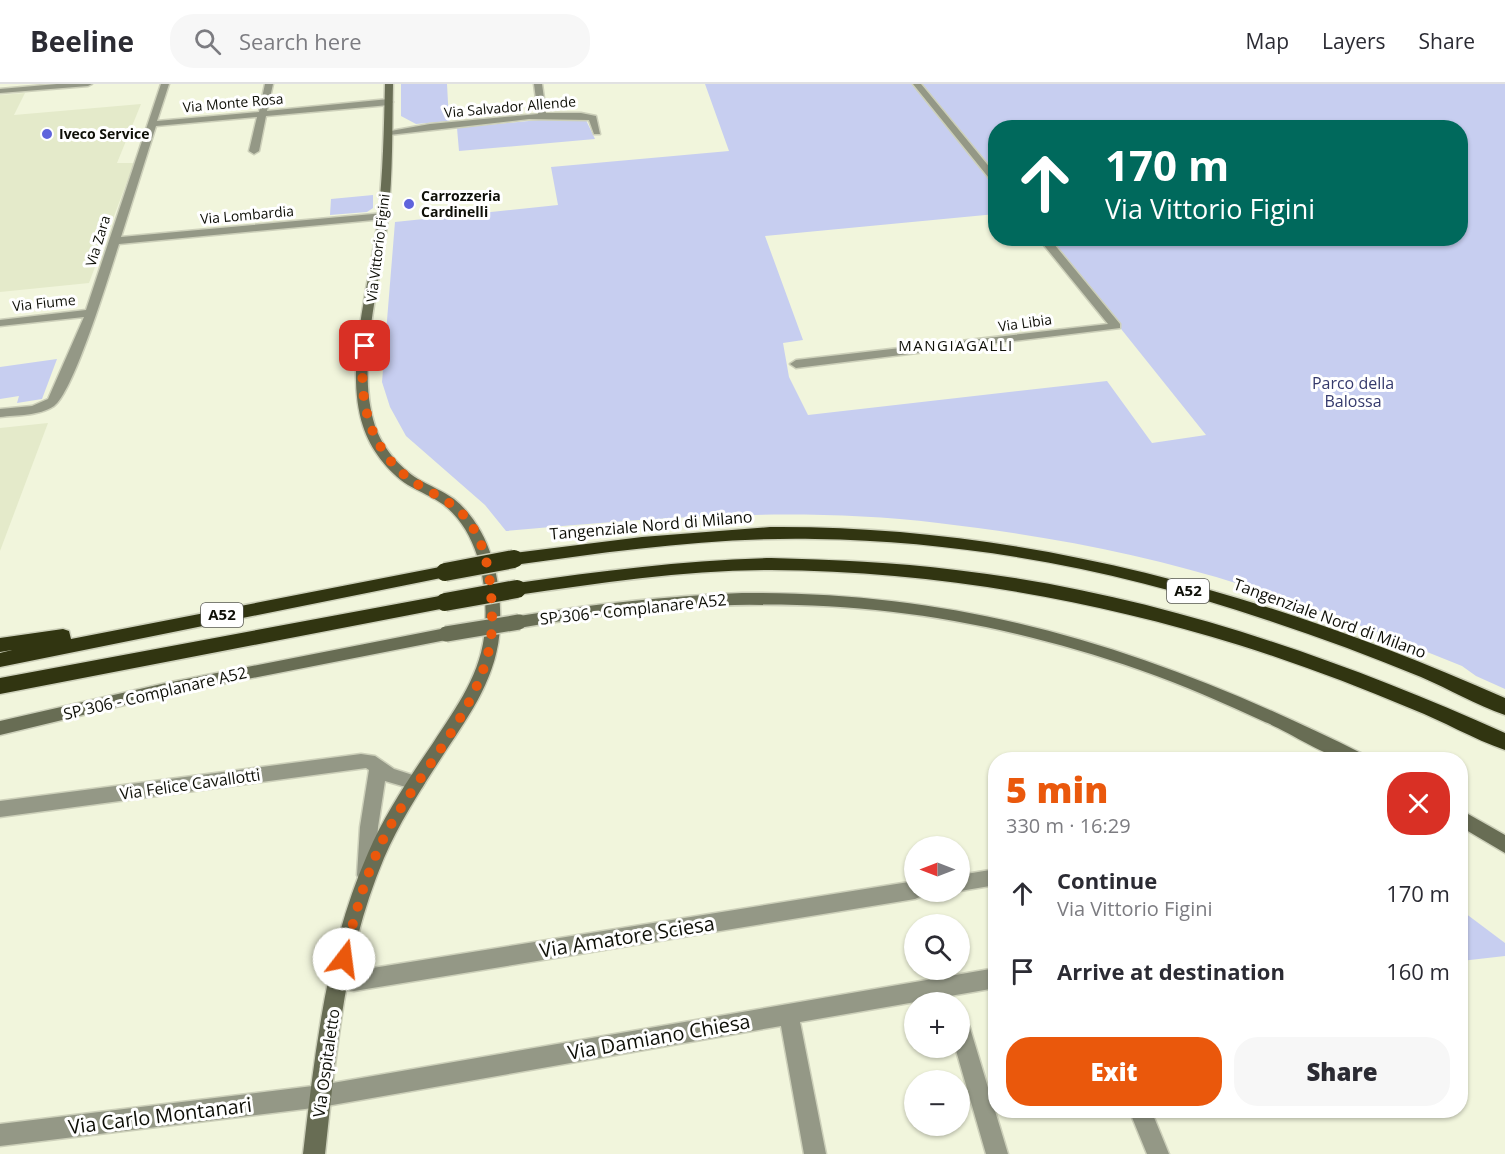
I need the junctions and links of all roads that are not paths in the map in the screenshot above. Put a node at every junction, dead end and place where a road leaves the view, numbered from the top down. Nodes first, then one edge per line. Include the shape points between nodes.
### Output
1 (88, 84) edge
2 (165, 84) edge
3 (269, 84) edge
4 (389, 84) edge
5 (538, 84) edge
6 (917, 84) edge
7 (0, 91) edge
8 (389, 102) junction
9 (262, 114) junction
10 (542, 115) junction
11 (388, 120) junction
12 (152, 124) junction
13 (415, 129) junction
14 (389, 132) junction
15 (597, 132) dead end
16 (254, 151) dead end
17 (988, 171) edge
18 (384, 216) junction
19 (113, 241) junction
20 (1050, 246) edge
21 (91, 313) junction
22 (0, 323) edge
23 (796, 364) dead end
24 (0, 413) edge
25 (480, 541) joint
26 (252, 609) junction
27 (0, 645) edge
28 (0, 660) edge
29 (2, 686) edge
30 (1505, 707) edge
31 (0, 728) edge
32 (1505, 742) edge
33 (1343, 752) edge
34 (378, 768) junction
35 (416, 783) junction
36 (0, 809) edge
37 (1468, 822) edge
38 (1505, 845) edge
39 (366, 878) junction
40 (988, 878) edge
41 (970, 881) edge
42 (904, 892) edge
43 (338, 980) junction
44 (988, 981) edge
45 (956, 992) edge
46 (904, 1000) edge
47 (789, 1015) junction
48 (969, 1058) edge
49 (321, 1096) junction
50 (1143, 1118) edge
51 (0, 1136) edge
52 (314, 1154) edge
53 (814, 1154) edge
54 (997, 1154) edge
55 (1158, 1154) edge

1 - 7 street
2 - 12 street, Via Zara
3 - 9 street
4 - 8 street, Via Vittorio Figini
5 - 10 street
6 - 17 street
8 - 9 street, Via Monte Rosa
8 - 11 street, Via Vittorio Figini
9 - 12 street, Via Monte Rosa
9 - 16 street
10 - 13 street, Via Salvador Allende
10 - 15 street, Via Salvador Allende via 588,115 593,118
11 - 13 street, Via Salvador Allende
11 - 14 street, Via Vittorio Figini
12 - 19 street, Via Zara
13 - 14 street, Via Salvador Allende
14 - 18 street, Via Vittorio Figini
18 - 19 street, Via Lombardia
18 - 25 street, Via Vittorio Figini via 362,365 367,422 378,446 406,477 450,502
19 - 21 street, Via Zara
20 - 23 street, Via Libia via 1116,326
21 - 22 street, Via Fiume
21 - 24 street, Via Zara via 52,404
25 - 35 street, Via Ospitaletto via 489,579 492,621 487,662 472,695
26 - 27 highway
26 - 28 highway, Tangenziale Nord di Milano / A52
26 - 30 highway, Tangenziale Nord di Milano / A52, bridge via 514,559 678,538 856,534 1038,555 1137,576 1240,605 1357,645
29 - 32 highway, A52, bridge via 517,589 681,567 864,567 1029,588 1128,608 1230,635 1344,674
31 - 33 street, SP 306 - Complanare A52, bridge via 166,689 446,634 632,606 754,598 864,603 963,616 1047,635 1160,669 1256,708
34 - 35 street, Via Felice Cavallotti
34 - 36 street, Via Felice Cavallotti via 369,761 361,761
34 - 39 street
35 - 39 street, Via Ospitaletto
37 - 38 street
39 - 43 street, Via Ospitaletto
40 - 41 street
42 - 43 street, Via Amatore Sciesa via 354,981
43 - 49 street, Via Ospitaletto
44 - 45 street, Via Damiano Chiesa
46 - 47 street, Via Damiano Chiesa
47 - 49 street, Via Damiano Chiesa
47 - 53 street
48 - 54 street
49 - 51 street, Via Carlo Montanari
49 - 52 street, Via Ospitaletto
50 - 55 street

